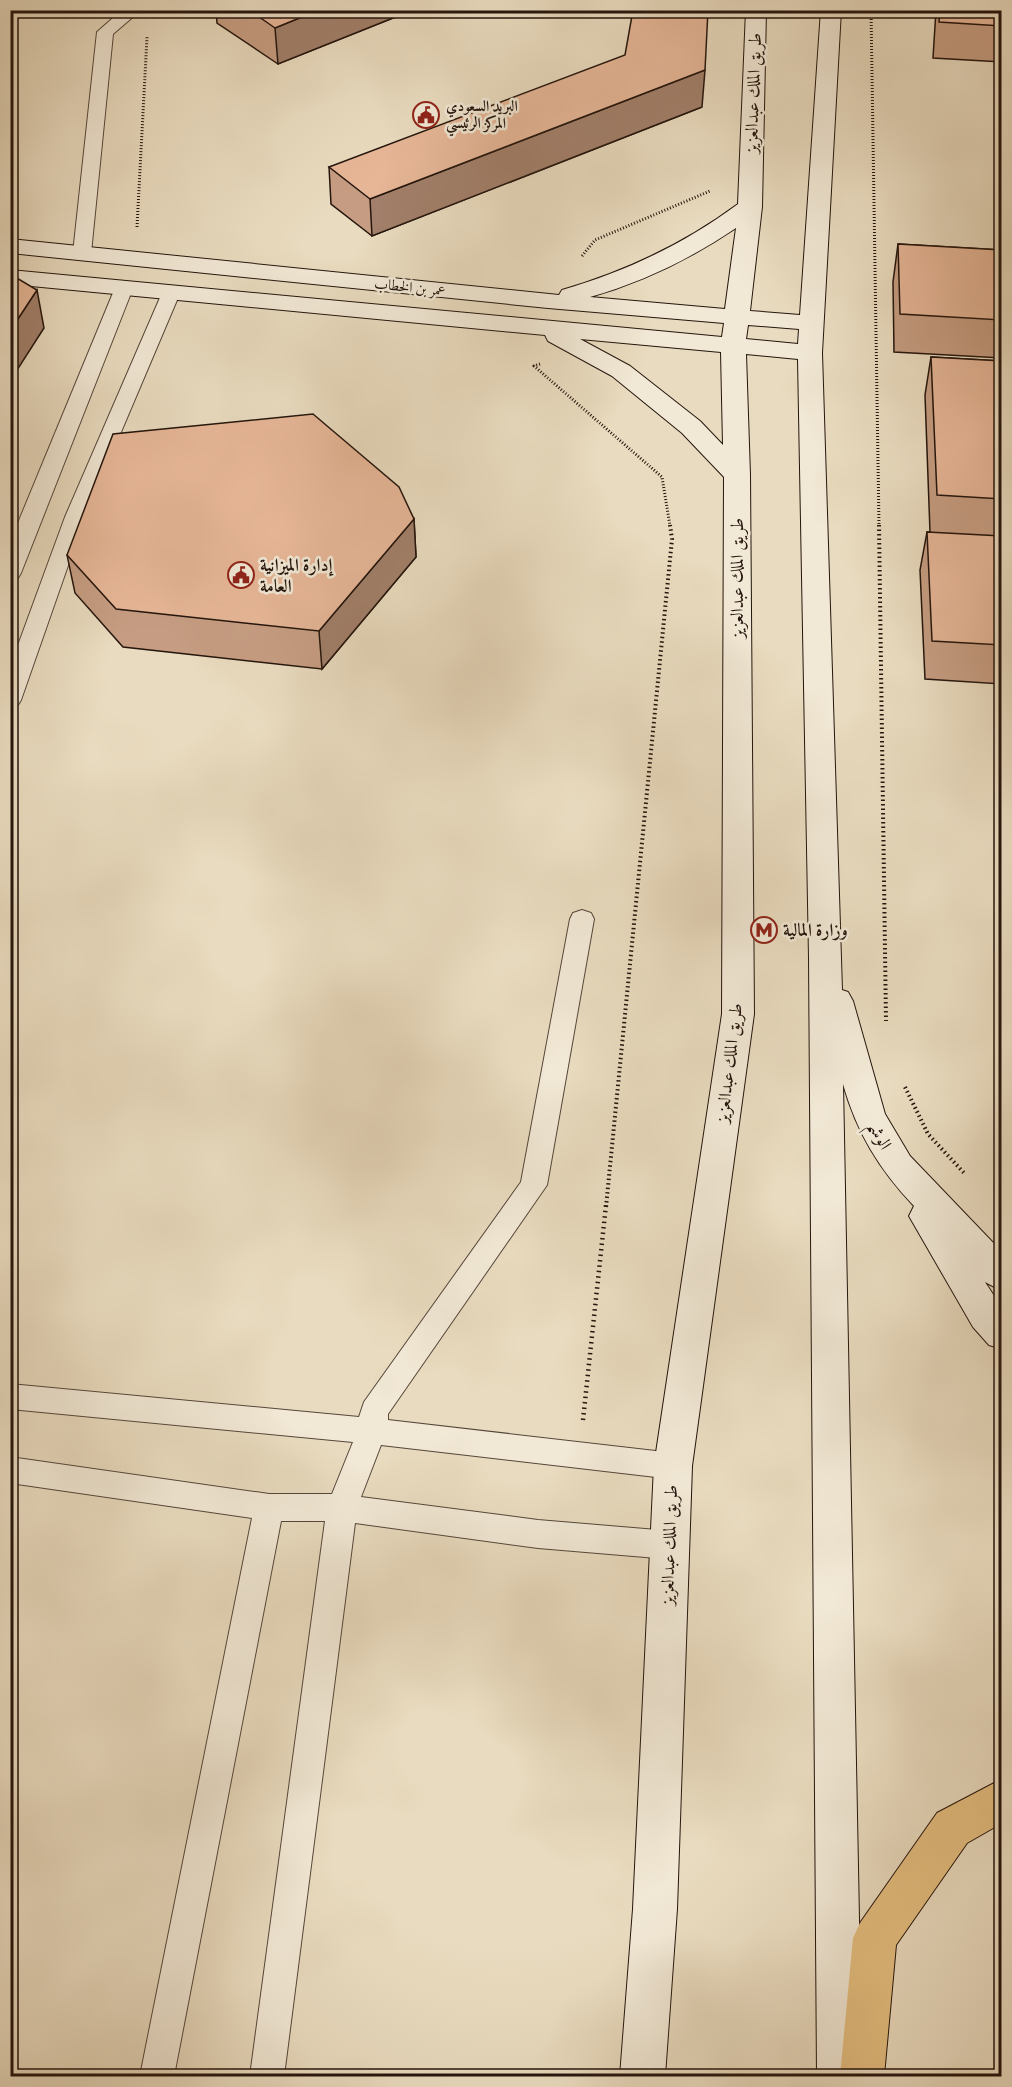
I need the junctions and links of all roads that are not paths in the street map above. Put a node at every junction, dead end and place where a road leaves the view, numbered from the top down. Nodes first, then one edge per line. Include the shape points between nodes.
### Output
1 (133, 10) edge
2 (756, 10) edge
3 (831, 10) edge
4 (750, 207) junction
5 (10, 246) edge
6 (82, 253) junction
7 (10, 277) edge
8 (124, 288) junction
9 (171, 293) junction
10 (548, 301) junction
11 (544, 329) junction
12 (734, 332) junction
13 (810, 338) junction
14 (737, 475) junction
15 (10, 573) edge
16 (10, 700) edge
17 (582, 919) dead end
18 (825, 957) junction
19 (898, 1166) junction
20 (1002, 1276) edge
21 (1002, 1334) edge
22 (10, 1396) edge
23 (372, 1431) junction
24 (673, 1466) junction
25 (10, 1470) edge
26 (269, 1508) junction
27 (342, 1508) junction
28 (669, 1545) junction
29 (1002, 1799) edge
30 (157, 2076) edge
31 (267, 2076) edge
32 (642, 2076) edge
33 (839, 2076) edge
34 (862, 2076) edge

1 - 6 lane via 105,32
2 - 4 main road, طريق الملك عبدالعزيز
3 - 13 main road
4 - 10 main road via 669,261 610,285
4 - 12 main road, طريق الملك عبدالعزيز
5 - 6 main road, عمر بن الخطاب
6 - 10 main road, عمر بن الخطاب
7 - 8 main road
8 - 9 main road
8 - 15 lane
9 - 11 main road
9 - 16 lane via 75,517
10 - 12 main road, عمر بن الخطاب
11 - 12 main road
11 - 14 main road via 621,371 692,427
12 - 13 main road
12 - 14 main road, طريق الملك عبدالعزيز
13 - 18 main road
14 - 24 main road, طريق الملك عبدالعزيز via 738,1014
17 - 23 lane via 534,1185 374,1411
18 - 19 main road, الوشم via 869,1116
18 - 33 main road
19 - 20 main road, الوشم
19 - 21 main road via 986,1316
22 - 23 lane
23 - 24 lane
23 - 27 lane
24 - 28 main road, طريق الملك عبدالعزيز
25 - 26 lane
26 - 27 lane
26 - 30 lane
27 - 28 lane via 538,1534
27 - 31 lane
28 - 32 main road, طريق الملك عبدالعزيز via 655,1909
29 - 34 main road via 952,1828 875,1938

